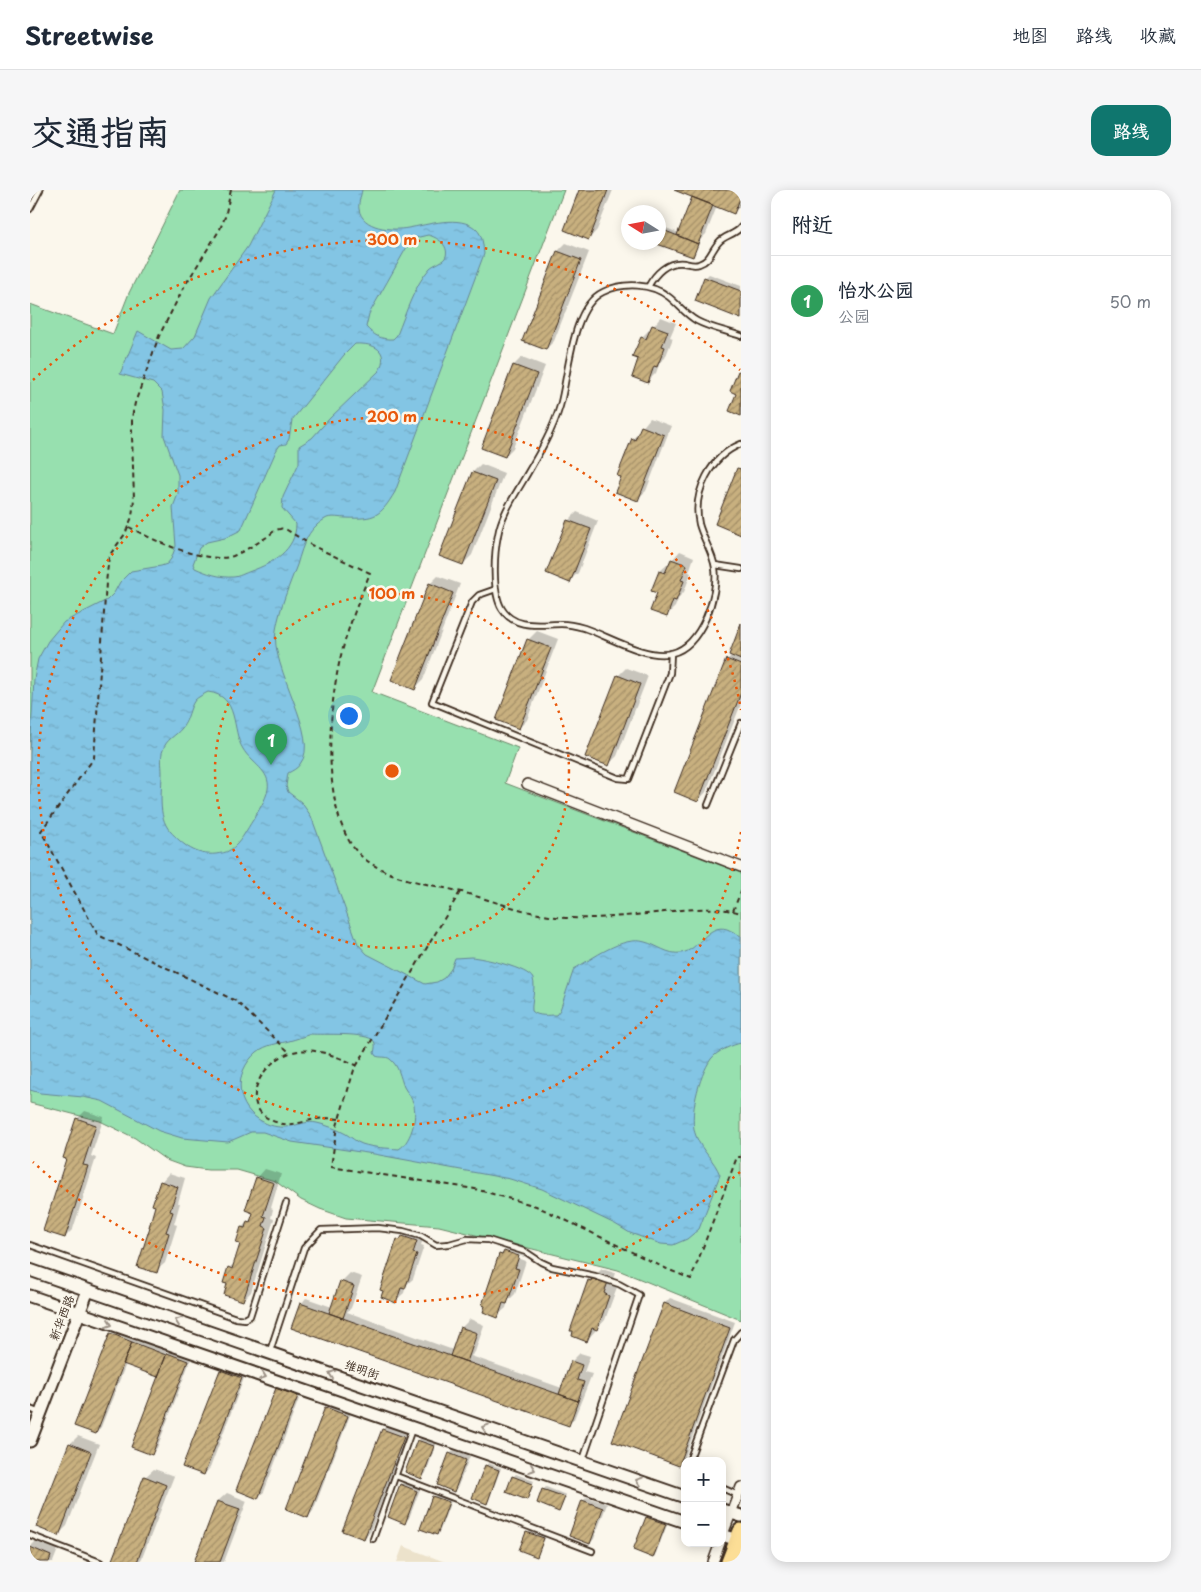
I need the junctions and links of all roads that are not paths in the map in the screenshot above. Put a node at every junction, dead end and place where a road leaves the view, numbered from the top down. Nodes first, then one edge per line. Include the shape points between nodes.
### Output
1 (40, 190) edge
2 (30, 209) edge
3 (741, 227) edge
4 (648, 287) junction
5 (741, 336) edge
6 (741, 444) edge
7 (715, 565) junction
8 (741, 569) edge
9 (496, 589) junction
10 (671, 654) junction
11 (741, 723) edge
12 (527, 784) dead end
13 (708, 805) dead end
14 (741, 867) edge
15 (286, 1203) dead end
16 (30, 1245) edge
17 (30, 1270) edge
18 (88, 1290) junction
19 (30, 1296) edge
20 (79, 1313) junction
21 (741, 1332) edge
22 (269, 1353) junction
23 (35, 1411) edge
24 (413, 1428) junction
25 (30, 1441) edge
26 (690, 1457) edge
27 (582, 1461) junction
28 (396, 1476) junction
29 (726, 1489) edge
30 (740, 1491) edge
31 (681, 1496) edge
32 (731, 1513) edge
33 (681, 1521) edge
34 (726, 1526) edge
35 (30, 1535) edge
36 (726, 1536) edge
37 (739, 1536) edge
38 (373, 1539) dead end
39 (719, 1547) edge
40 (592, 1551) dead end
41 (100, 1562) edge
42 (713, 1562) edge
43 (730, 1562) edge

1 - 2 lane
3 - 4 lane via 718,243 708,260 697,265 682,263 663,268
4 - 5 lane via 662,292 698,322
4 - 9 lane via 636,285 602,292 581,316 552,428 512,499 498,535
6 - 7 lane via 718,459 700,489 699,522
7 - 8 lane
7 - 10 lane via 715,590 702,625 693,638
9 - 10 lane via 502,609 510,618 524,624 572,625 647,652
9 - 10 lane via 479,595 472,602 432,702 618,778 629,779 670,672
11 - 13 lane
12 - 14 street
15 - 16 lane via 250,1316 245,1319
17 - 18 street, 维明街
18 - 20 street, 新华西路
22 -> 18 street, 维明街
19 - 20 street
20 - 23 street, 新华西路
20 -> 24 street
21 - 26 lane via 734,1340
27 -> 22 street, 维明街
22 - 27 lane via 304,1248 321,1230 378,1228 402,1231 421,1236 436,1245 467,1239 488,1240 526,1252 552,1267 606,1279 640,1295
23 - 25 street, 新华西路
24 - 28 lane
24 -> 33 street
31 -> 27 street, 维明街
28 - 38 lane
28 - 40 lane
29 - 30 lane
30 - 32 street
32 - 34 street
35 - 41 lane
36 - 37 street
37 - 43 main road
39 - 42 street

